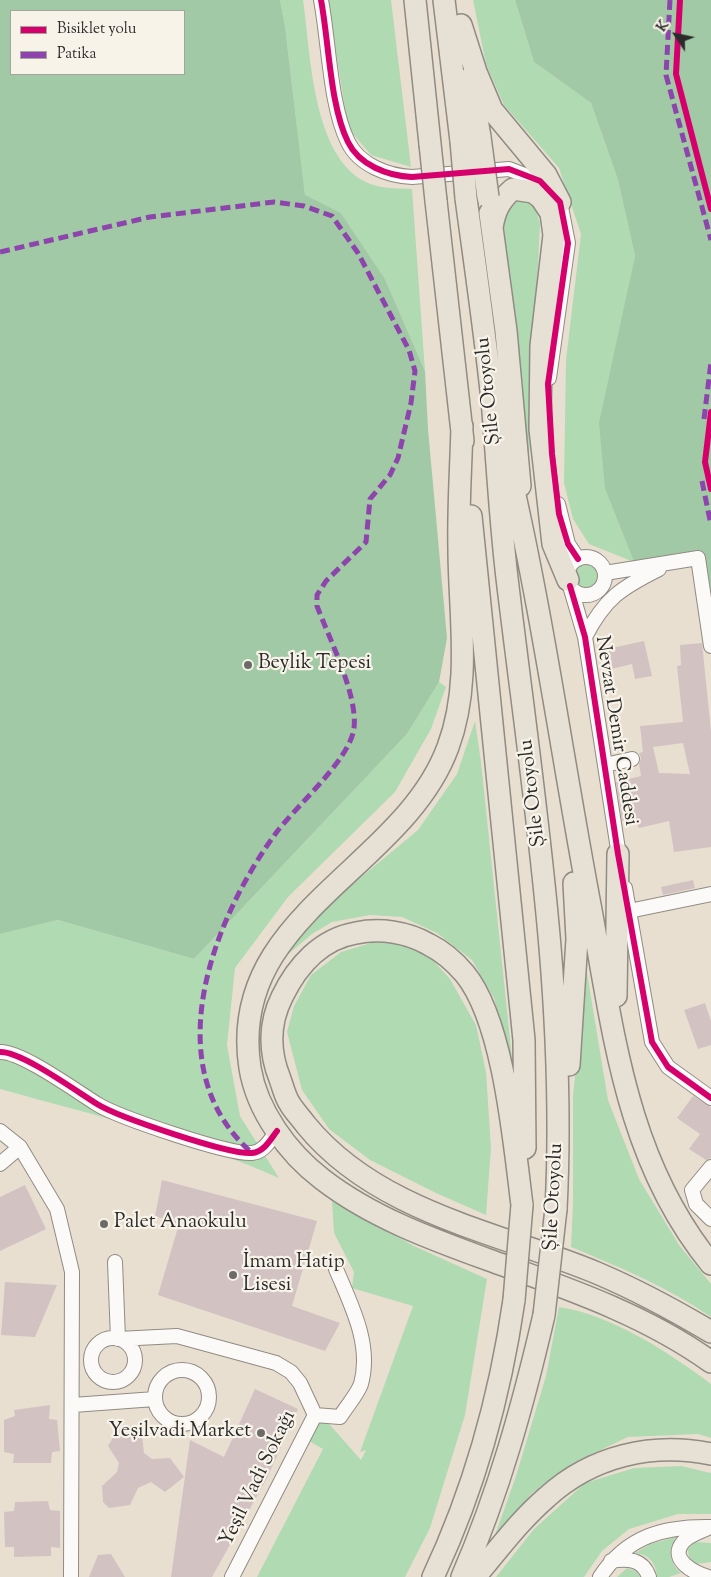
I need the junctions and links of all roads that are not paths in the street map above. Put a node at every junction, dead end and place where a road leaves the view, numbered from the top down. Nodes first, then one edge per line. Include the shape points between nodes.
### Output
1 (321, 0) edge
2 (415, 0) edge
3 (444, 0) edge
4 (456, 0) edge
5 (461, 25) junction
6 (470, 139) junction
7 (560, 202) junction
8 (492, 227) junction
9 (492, 398) junction
10 (462, 426) junction
11 (525, 538) junction
12 (578, 559) junction
13 (672, 562) junction
14 (604, 580) junction
15 (569, 583) junction
16 (585, 637) junction
17 (711, 646) edge
18 (632, 759) dead end
19 (604, 764) junction
20 (570, 794) junction
21 (618, 854) junction
22 (711, 894) edge
23 (629, 912) junction
24 (616, 1044) junction
25 (0, 1052) edge
26 (711, 1098) edge
27 (0, 1130) edge
28 (276, 1131) junction
29 (20, 1147) junction
30 (559, 1157) junction
31 (0, 1164) edge
32 (711, 1167) edge
33 (522, 1205) junction
34 (711, 1219) edge
35 (115, 1262) dead end
36 (711, 1264) edge
37 (336, 1269) dead end
38 (711, 1332) edge
39 (711, 1362) edge
40 (155, 1399) dead end
41 (72, 1404) junction
42 (315, 1415) junction
43 (711, 1454) edge
44 (711, 1527) edge
45 (611, 1561) junction
46 (70, 1577) edge
47 (232, 1577) edge
48 (434, 1577) edge
49 (462, 1577) edge
50 (475, 1577) edge
51 (600, 1577) edge
52 (649, 1577) edge
53 (708, 1577) edge

1 - 7 street via 338,114 348,143 358,156 398,176 509,169 540,180
2 - 10 highway, Şile Otoyolu, bridge
3 - 6 highway, Şile Otoyolu
4 - 5 highway
5 - 6 highway
5 - 7 highway via 492,110 546,175
6 - 8 highway, bridge via 488,197
6 - 9 highway, Şile Otoyolu, bridge via 466,198
7 - 12 street via 568,244 548,384 559,514 568,544
8 - 11 highway via 506,331
8 - 15 highway via 496,210 513,189 533,192 551,213 554,235 541,346 540,429 553,544
9 - 11 highway
9 - 30 highway, Şile Otoyolu via 507,576 538,817 557,1048
10 - 28 highway via 459,550 464,638 456,719 436,773 419,799 297,921 273,954 256,987 248,1016 247,1047 252,1078
10 - 33 highway, Şile Otoyolu via 524,1040 526,1125
11 - 20 highway
12 - 14 street via 583,557 600,562
12 - 15 street via 569,567
13 - 14 street
13 - 16 street via 613,595 597,614
13 - 17 street via 698,558
14 - 15 street via 598,591 586,595 580,594
14 - 16 street
15 - 16 street, Nevzat Demir Caddesi
16 - 19 street, Nevzat Demir Caddesi
18 - 19 street
19 - 21 street, Nevzat Demir Caddesi
20 - 24 highway
20 - 30 highway via 577,939 570,1058
21 - 23 street, Nevzat Demir Caddesi
21 - 24 highway
22 - 23 street
23 - 26 street, Nevzat Demir Caddesi via 652,1042 668,1067
24 - 36 highway via 628,1097 648,1160 674,1212
25 - 28 street via 22,1059 99,1105 231,1151 253,1153 264,1148
27 - 29 street
28 - 39 highway via 300,1160 364,1208 455,1247 597,1300 668,1335
29 - 31 street
29 - 41 street via 57,1209 72,1272
30 - 49 highway, Şile Otoyolu, bridge via 544,1314 516,1431 480,1536
32 - 34 street via 692,1190 696,1204
33 - 38 highway via 510,1116 495,1044 487,1015 466,975 437,948 401,933 378,930 354,933 326,943 289,981 275,1010 271,1040 275,1067 289,1104 323,1145 341,1162 406,1200 597,1273
33 - 48 highway, Şile Otoyolu, bridge via 514,1300 488,1432 465,1504
35 - 42 street, Yeşil Vadi Sokağı via 118,1339 177,1336 276,1363 291,1372 300,1383
37 - 42 street via 357,1318 364,1352 360,1385 340,1417
40 - 41 street
41 - 46 street
42 - 47 street, Yeşil Vadi Sokağı
43 - 50 highway via 658,1448 622,1455 578,1474 547,1496
44 - 45 street via 678,1528 644,1537
44 - 53 street via 684,1541 680,1548 684,1565 696,1574
45 - 51 street
45 - 52 street via 626,1558 640,1563

